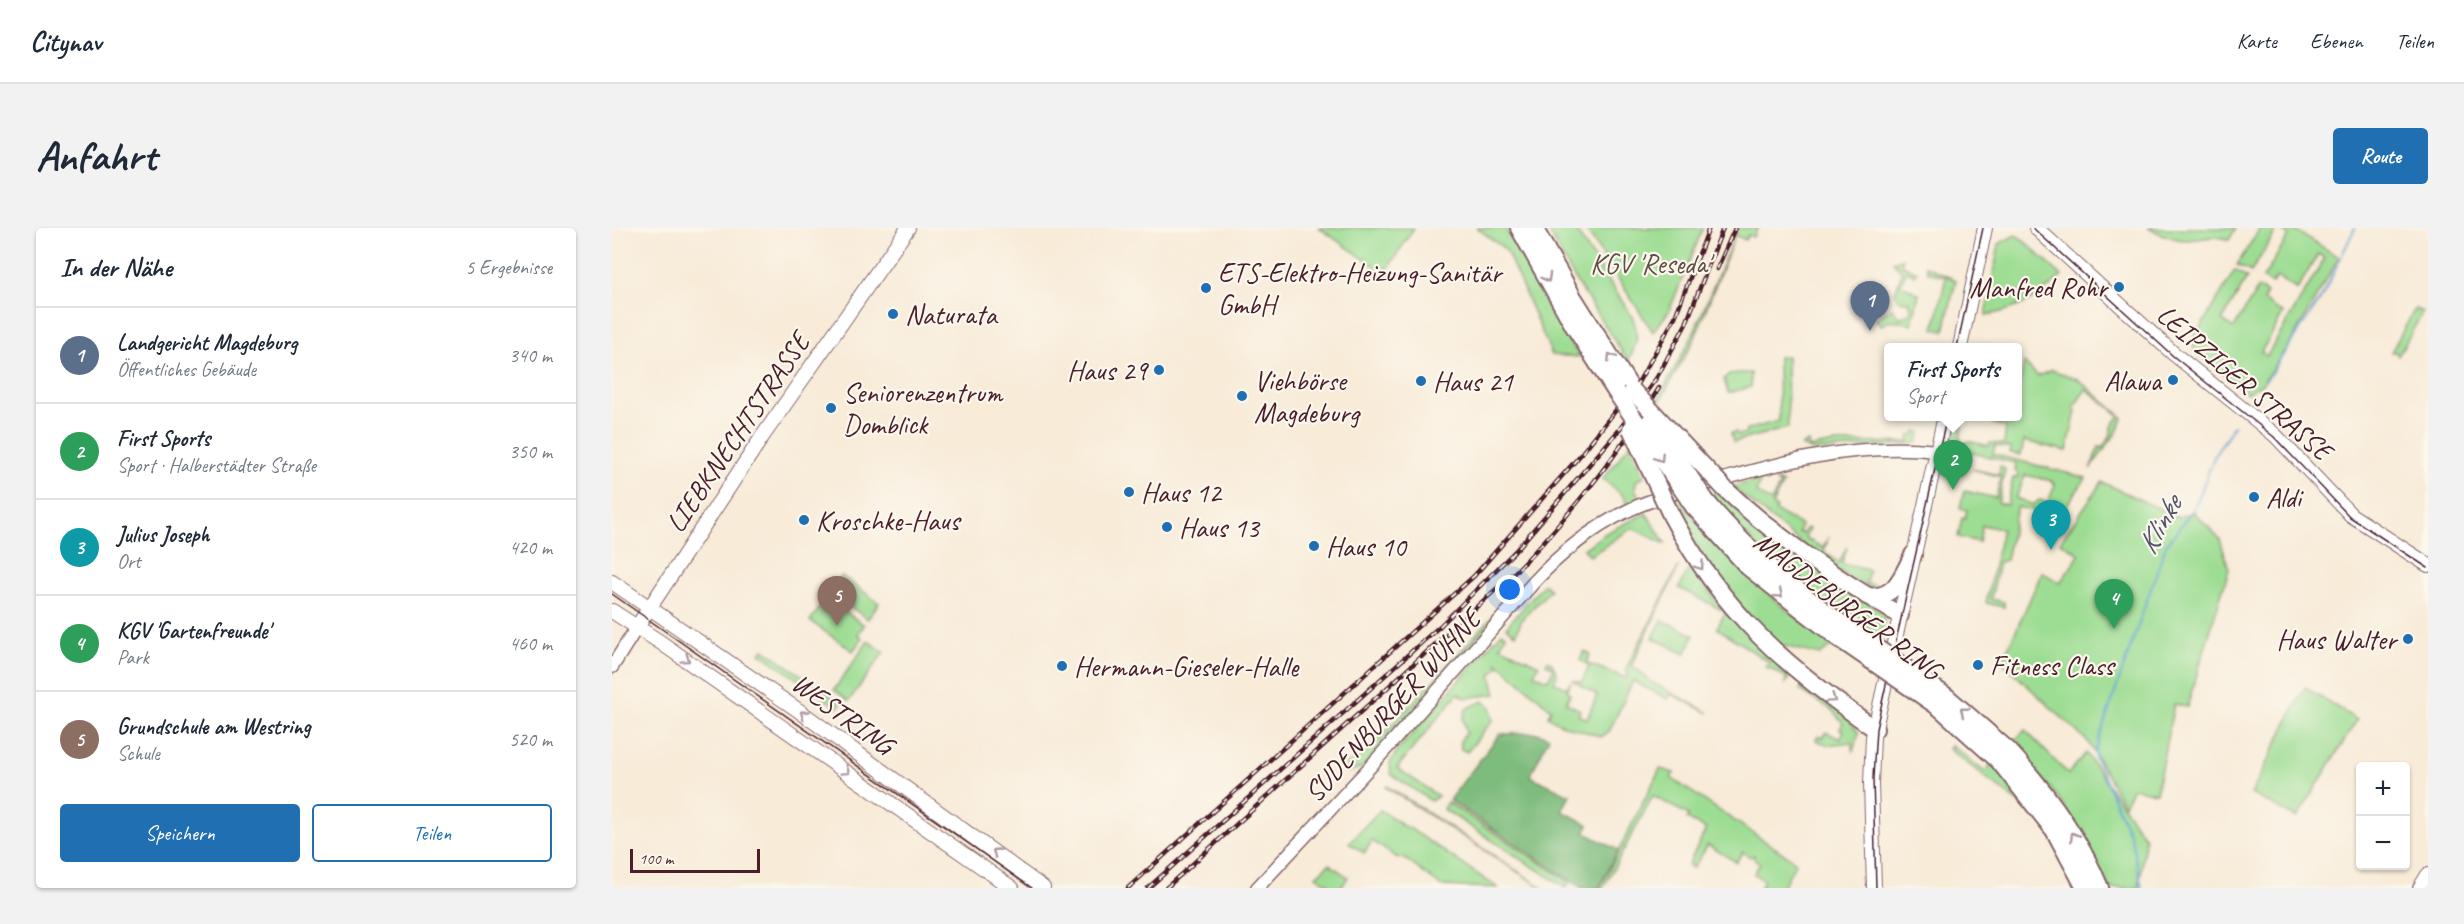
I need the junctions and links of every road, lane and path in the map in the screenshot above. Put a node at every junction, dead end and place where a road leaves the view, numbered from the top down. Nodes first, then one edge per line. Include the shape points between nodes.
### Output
1 (908, 228) edge
2 (1519, 228) edge
3 (1534, 228) edge
4 (1985, 228) edge
5 (2036, 228) edge
6 (1582, 326) junction
7 (1961, 343) edge
8 (1624, 391) junction
9 (1944, 421) edge
10 (1937, 451) junction
11 (1913, 555) junction
12 (2428, 565) edge
13 (612, 582) edge
14 (1866, 596) junction
15 (649, 608) junction
16 (612, 611) edge
17 (1900, 615) junction
18 (637, 627) junction
19 (612, 667) edge
20 (1875, 729) junction
21 (2003, 755) junction
22 (2428, 875) edge
23 (1012, 888) edge
24 (1043, 888) edge
25 (1257, 888) edge
26 (1874, 888) edge
27 (2085, 888) edge
28 (2100, 888) edge
29 (2420, 888) edge

1 - 15 main road, LIEBKNECHTSTRASSE
2 -> 6 highway, MAGDEBURGER RING
3 - 6 highway, MAGDEBURGER RING
4 - 7 main road
5 - 12 main road, LEIPZIGER STRASSE via 2174,354 2275,435 2347,512
6 - 8 highway, MAGDEBURGER RING
8 - 14 highway, bridge via 1782,538
8 -> 20 highway, bridge via 1648,468 1701,568 1756,634 1813,685
8 - 21 highway, MAGDEBURGER RING, bridge via 1748,567 1842,632 1946,696
9 - 10 main road
10 - 11 main road
10 - 25 street, SUDENBURGER WUHNE via 1858,451 1797,459 1648,502 1598,527 1535,581
11 - 14 highway via 1891,592
11 - 17 main road
13 - 15 main road, WESTRING
14 - 17 highway
15 - 18 main road, LIEBKNECHTSTRASSE
24 -> 15 main road, WESTRING via 798,710
16 - 18 main road, WESTRING
17 - 20 main road
18 - 19 street, LIEBKNECHTSTRASSE
18 -> 23 main road, WESTRING
20 - 26 main road via 1871,783
21 - 27 highway, MAGDEBURGER RING via 2054,830
28 -> 21 highway, MAGDEBURGER RING via 2066,823 2032,777
22 - 29 main road

